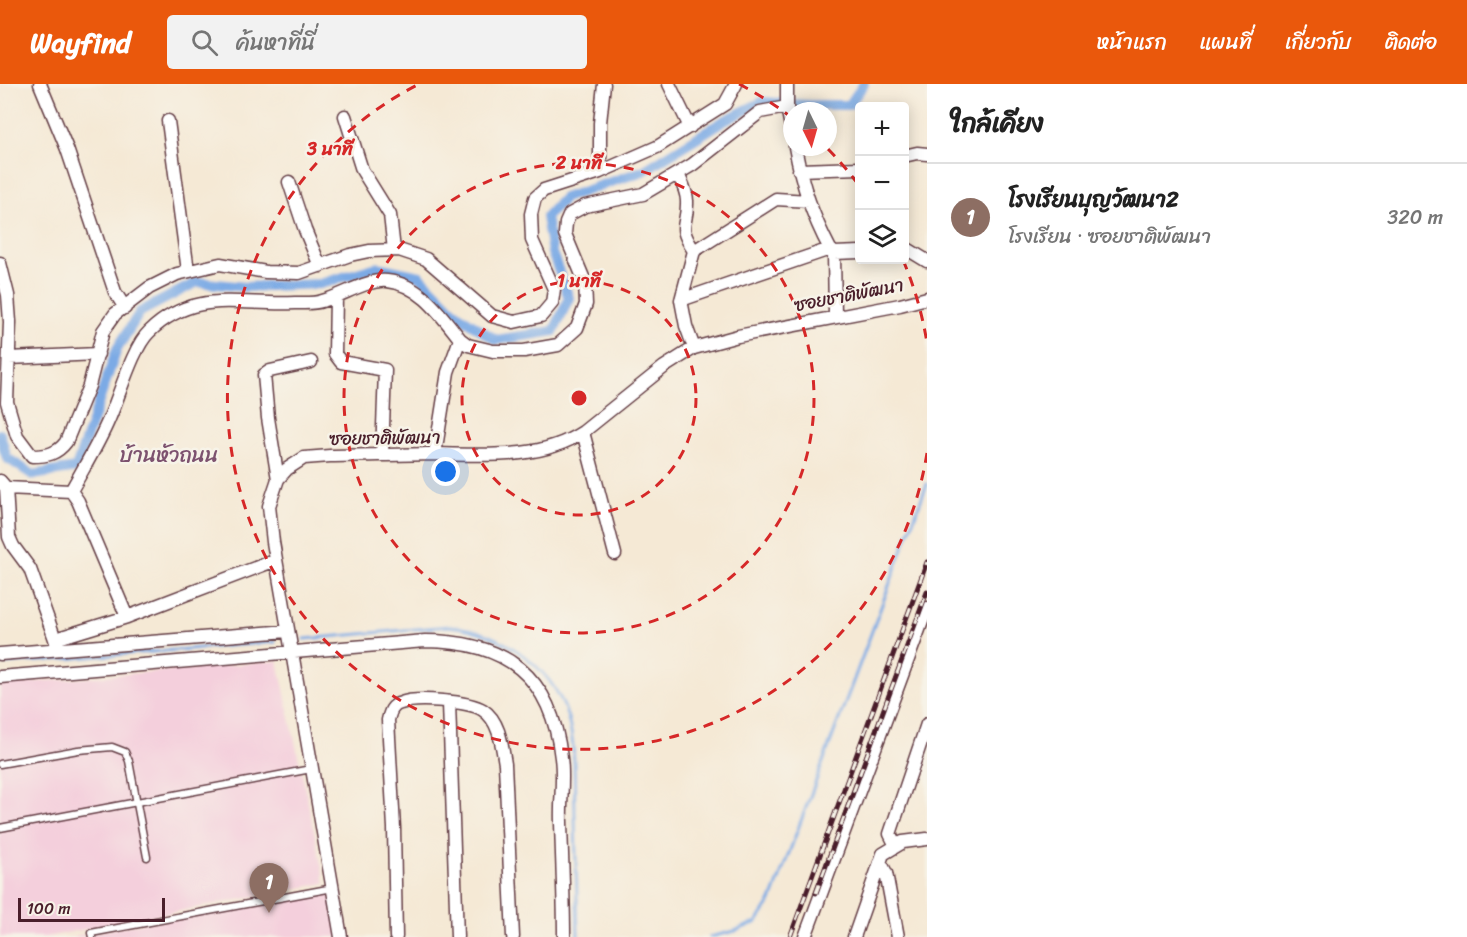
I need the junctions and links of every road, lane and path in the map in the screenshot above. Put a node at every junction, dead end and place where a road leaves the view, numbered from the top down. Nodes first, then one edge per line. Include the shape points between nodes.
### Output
1 (40, 84) edge
2 (604, 84) edge
3 (669, 84) edge
4 (736, 84) edge
5 (787, 96) edge
6 (345, 116) dead end
7 (168, 120) dead end
8 (690, 127) junction
9 (927, 154) edge
10 (909, 155) edge
11 (797, 156) edge
12 (855, 168) edge
13 (799, 170) junction
14 (600, 172) junction
15 (678, 174) junction
16 (289, 182) dead end
17 (808, 201) junction
18 (394, 250) junction
19 (909, 250) edge
20 (694, 251) junction
21 (832, 251) junction
22 (855, 252) edge
23 (927, 261) edge
24 (0, 263) edge
25 (320, 266) junction
26 (188, 271) junction
27 (336, 297) junction
28 (927, 298) edge
29 (681, 300) junction
30 (125, 308) junction
31 (835, 316) junction
32 (460, 339) junction
33 (694, 348) junction
34 (98, 354) junction
35 (9, 357) junction
36 (311, 362) dead end
37 (4, 390) edge
38 (583, 432) junction
39 (435, 454) junction
40 (382, 455) junction
41 (278, 479) junction
42 (3, 485) edge
43 (70, 491) junction
44 (615, 554) dead end
45 (276, 560) junction
46 (927, 608) edge
47 (127, 617) junction
48 (288, 631) junction
49 (56, 644) junction
50 (291, 653) junction
51 (0, 654) edge
52 (0, 677) edge
53 (449, 703) junction
54 (927, 724) edge
55 (0, 764) edge
56 (311, 769) junction
57 (137, 802) junction
58 (0, 828) edge
59 (927, 839) edge
60 (896, 846) junction
61 (147, 857) dead end
62 (880, 862) junction
63 (333, 888) junction
64 (92, 937) edge
65 (341, 937) edge
66 (396, 937) edge
67 (457, 937) edge
68 (513, 937) edge
69 (564, 937) edge
70 (805, 937) edge
71 (854, 937) edge
72 (897, 937) edge

1 - 30 street via 67,149 115,292
2 - 14 street
3 - 8 street
4 - 8 street via 725,104
5 - 15 street
6 - 18 street via 362,170 390,215
7 - 26 street
8 - 14 street via 657,147
9 - 10 street
11 - 13 street
12 - 13 street
13 - 17 street
14 - 18 street via 544,190 535,198 531,240 554,289 552,303 541,316 514,321 492,316 426,259
15 - 20 street via 687,194 683,232
15 - 32 street via 643,194 585,206 570,214 565,234 585,282 586,304 577,328 558,345 493,351
16 - 25 street
17 - 20 street via 776,199
17 - 21 street
18 - 25 street via 350,255
19 - 23 street
20 - 29 street
21 - 22 street
21 - 29 street
21 - 31 street
24 - 35 street via 9,295
25 - 26 street via 299,273 220,264
26 - 30 street via 149,288
27 - 32 street via 387,281 415,290
27 - 40 street via 335,354 341,362 385,370
27 - 43 street via 287,304 195,304 166,318 141,343 109,419
28 - 31 street, ซอยชาติพัฒนา
29 - 33 street
30 - 34 street via 115,314 103,331
31 - 33 street, ซอยชาติพัฒนา
32 - 39 street via 447,378
33 - 38 street, ซอยชาติพัฒนา
34 - 35 street
34 - 37 street via 66,442 60,450 46,456 32,456 17,436
35 - 37 street
36 - 41 street via 264,375
38 - 39 street, ซอยชาติพัฒนา via 546,448 510,454
38 - 44 street
39 - 40 street, ซอยชาติพัฒนา
40 - 41 street, ซอยชาติพัฒนา via 304,458
41 - 45 street via 269,506
42 - 43 street
42 - 49 street via 9,537 30,569
43 - 47 street via 78,501
45 - 47 street
45 - 48 street
46 - 70 street
47 - 49 street
48 - 49 street
48 - 50 street
49 - 51 street
50 - 52 street
50 - 56 street
50 - 69 street via 448,640 484,648 528,674 551,710 562,760
53 - 66 street via 400,703 388,720
53 - 67 street
53 - 68 street via 484,711 500,737 506,764
54 - 60 street via 890,834
55 - 57 lane via 117,747 129,760
56 - 57 lane
56 - 63 street
57 - 58 lane
57 - 61 lane
59 - 60 street
60 - 62 street via 883,854
62 - 71 street
62 - 72 street via 886,873
63 - 64 lane via 91,933
63 - 65 street

